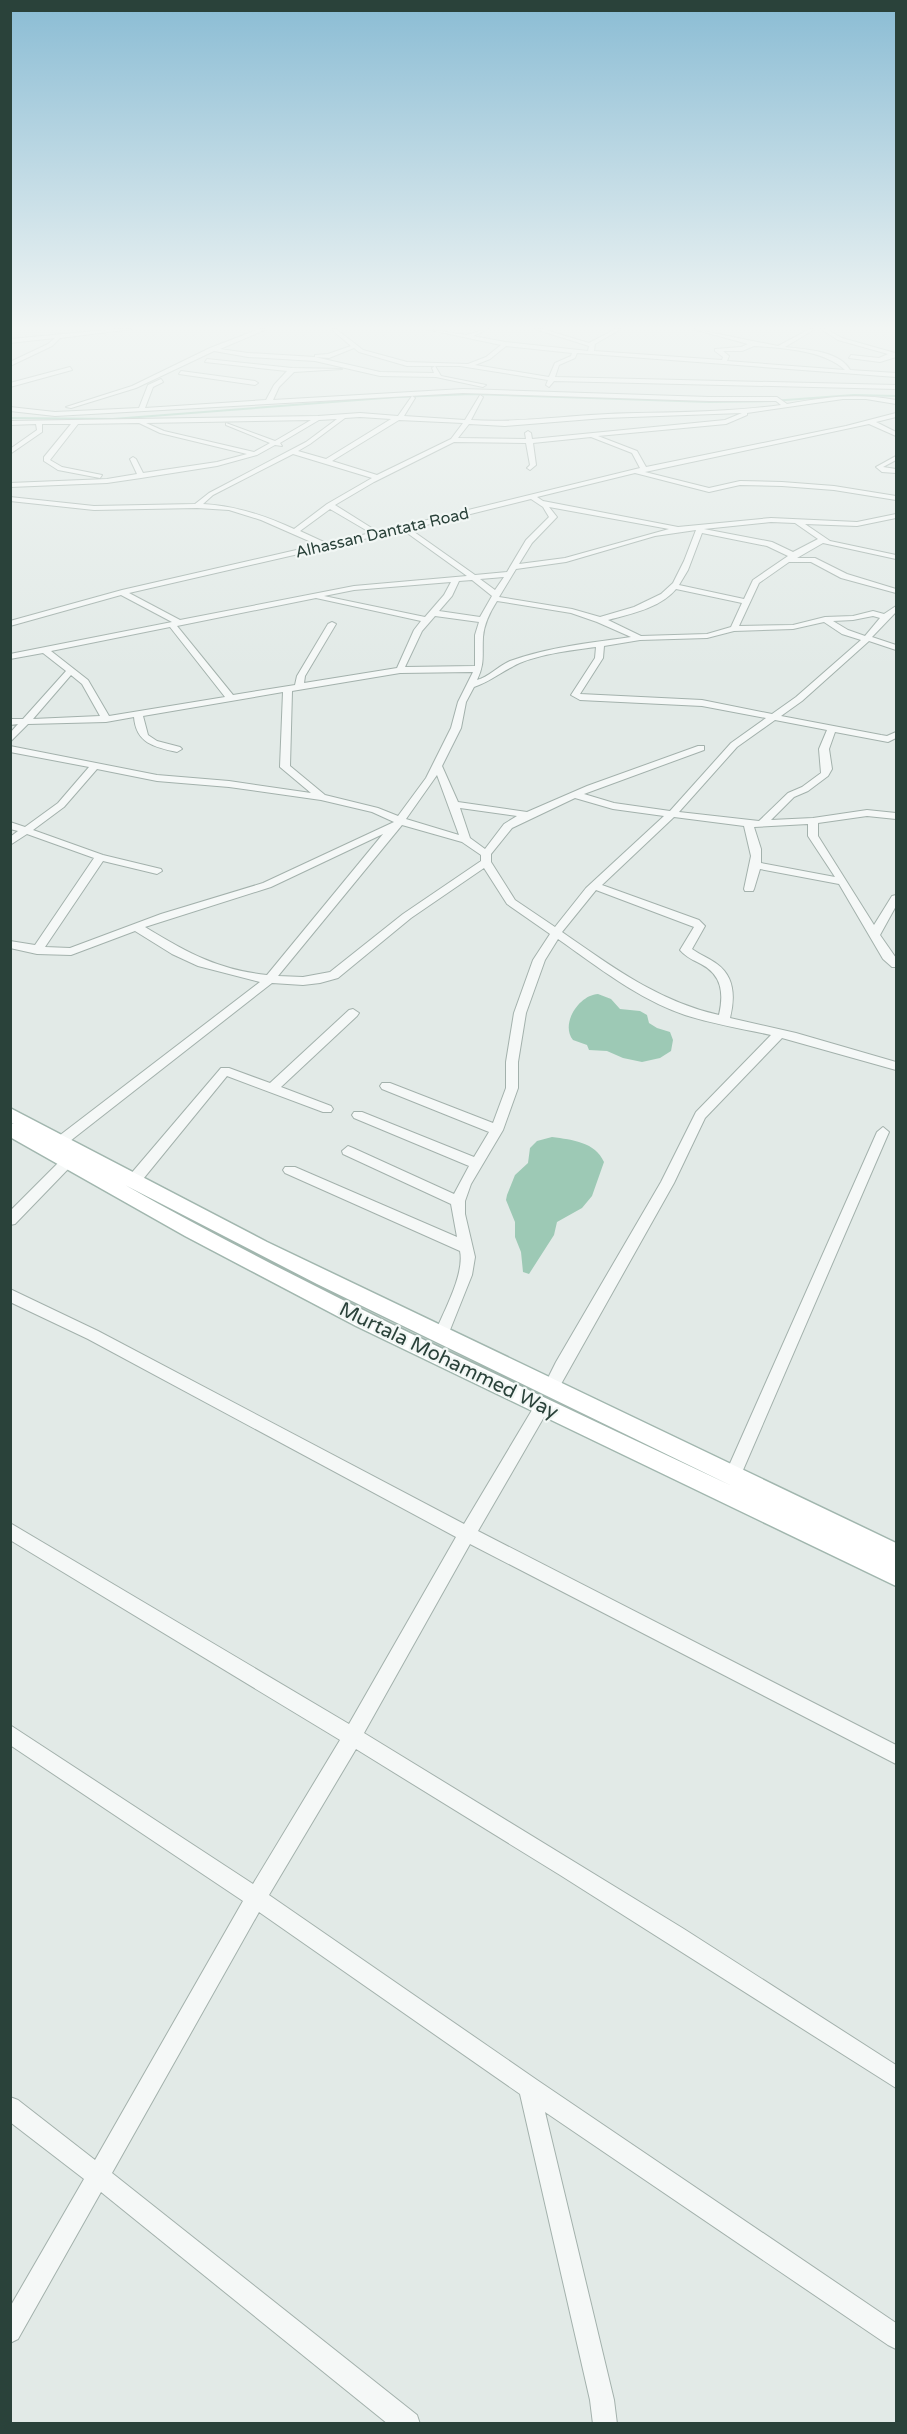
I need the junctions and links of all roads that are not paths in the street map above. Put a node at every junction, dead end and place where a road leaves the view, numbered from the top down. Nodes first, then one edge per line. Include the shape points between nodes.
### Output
1 (24, 443) edge
2 (59, 443) edge
3 (207, 443) edge
4 (273, 443) edge
5 (301, 443) edge
6 (358, 443) edge
7 (448, 443) edge
8 (530, 443) edge
9 (608, 443) edge
10 (771, 443) edge
11 (276, 444) junction
12 (294, 450) junction
13 (10, 452) edge
14 (255, 454) junction
15 (897, 458) edge
16 (133, 459) dead end
17 (326, 462) junction
18 (530, 468) dead end
19 (640, 470) junction
20 (897, 471) edge
21 (141, 476) junction
22 (376, 477) junction
23 (107, 481) junction
24 (10, 485) edge
25 (531, 496) junction
26 (897, 498) edge
27 (10, 499) edge
28 (542, 503) junction
29 (329, 505) junction
30 (197, 506) junction
31 (897, 516) edge
32 (796, 521) junction
33 (404, 528) junction
34 (681, 529) junction
35 (700, 529) junction
36 (296, 531) junction
37 (377, 534) junction
38 (822, 540) junction
39 (324, 545) junction
40 (897, 557) edge
41 (793, 558) junction
42 (511, 570) junction
43 (471, 575) junction
44 (457, 577) junction
45 (675, 586) junction
46 (897, 591) edge
47 (122, 592) junction
48 (312, 596) junction
49 (495, 596) junction
50 (748, 602) junction
51 (897, 608) edge
52 (433, 613) junction
53 (885, 617) junction
54 (825, 619) junction
55 (426, 620) junction
56 (483, 620) junction
57 (600, 620) junction
58 (10, 624) edge
59 (332, 624) dead end
60 (177, 625) junction
61 (734, 630) junction
62 (640, 638) junction
63 (866, 639) junction
64 (600, 644) junction
65 (897, 648) edge
66 (44, 650) junction
67 (10, 657) edge
68 (527, 658) junction
69 (479, 667) junction
70 (71, 670) junction
71 (400, 670) junction
72 (470, 685) junction
73 (299, 686) junction
74 (288, 687) junction
75 (231, 699) junction
76 (138, 714) junction
77 (771, 718) junction
78 (106, 719) junction
79 (28, 721) junction
80 (10, 722) edge
81 (832, 729) junction
82 (896, 736) edge
83 (10, 739) edge
84 (701, 748) dead end
85 (10, 749) edge
86 (177, 749) dead end
87 (95, 766) junction
88 (437, 766) junction
89 (576, 795) junction
90 (321, 797) junction
91 (453, 804) junction
92 (527, 815) junction
93 (671, 815) junction
94 (897, 816) edge
95 (813, 822) junction
96 (398, 823) junction
97 (748, 824) junction
98 (761, 824) junction
99 (10, 825) edge
100 (27, 830) junction
101 (466, 840) junction
102 (10, 842) edge
103 (100, 857) junction
104 (486, 858) junction
105 (757, 865) junction
106 (157, 871) dead end
107 (843, 882) junction
108 (595, 886) junction
109 (749, 890) dead end
110 (897, 898) edge
111 (136, 927) junction
112 (557, 932) junction
113 (874, 935) junction
114 (10, 944) edge
115 (37, 950) junction
116 (897, 964) edge
117 (268, 981) junction
118 (353, 1013) dead end
119 (724, 1020) junction
120 (779, 1034) junction
121 (897, 1066) edge
122 (387, 1086) dead end
123 (274, 1087) junction
124 (327, 1109) dead end
125 (10, 1114) edge
126 (358, 1115) dead end
127 (10, 1129) edge
128 (497, 1130) junction
129 (884, 1132) dead end
130 (60, 1143) junction
131 (348, 1150) dead end
132 (68, 1162) junction
133 (477, 1164) junction
134 (290, 1170) dead end
135 (134, 1180) junction
136 (458, 1201) junction
137 (10, 1220) edge
138 (467, 1248) junction
139 (10, 1295) edge
140 (441, 1335) junction
141 (547, 1397) junction
142 (732, 1477) junction
143 (10, 1531) edge
144 (466, 1534) junction
145 (897, 1554) edge
146 (897, 1575) edge
147 (10, 1734) edge
148 (353, 1736) junction
149 (897, 1755) edge
150 (256, 1898) junction
151 (897, 2077) edge
152 (529, 2088) junction
153 (10, 2108) edge
154 (97, 2175) junction
155 (10, 2331) edge
156 (897, 2337) edge
157 (408, 2424) edge
158 (605, 2424) edge

1 - 13 street
2 - 23 street via 47,461 60,469 95,474
3 - 14 street
4 - 11 street
5 - 12 street
6 - 17 street
7 - 22 street
8 - 18 street
9 - 19 street via 635,452
10 - 19 street, Alhassan Dantata Road
11 - 12 street
11 - 14 street
12 - 17 street
12 - 30 street via 211,494
14 - 21 street via 217,465
15 - 20 street via 879,467
16 - 21 street
17 - 22 street
19 - 25 street, Alhassan Dantata Road
19 - 26 street via 651,477 709,490 732,483 782,484
21 - 23 street
22 - 29 street
23 - 24 street
25 - 28 street
25 - 33 street, Alhassan Dantata Road
27 - 30 street via 94,508
28 - 34 street
28 - 42 street via 553,517 529,542
29 - 36 street
29 - 37 street
30 - 36 street via 238,509
31 - 32 street via 857,524
32 - 35 street via 757,520
32 - 38 street
33 - 37 street, Alhassan Dantata Road
33 - 43 street
34 - 35 street
34 - 42 street via 566,560
35 - 41 street via 769,544
35 - 45 street
36 - 39 street
37 - 39 street, Alhassan Dantata Road
38 - 40 street
38 - 41 street
39 - 47 street, Alhassan Dantata Road
41 - 46 street via 812,560 844,576
41 - 50 street via 756,582
42 - 43 street
42 - 49 street
43 - 44 street
43 - 49 street
44 - 48 street
44 - 52 street via 448,596
45 - 50 street
45 - 57 street via 632,611
47 - 58 street, Alhassan Dantata Road
47 - 60 street
48 - 55 street
48 - 60 street
49 - 56 street
49 - 57 street
50 - 61 street
51 - 53 street
52 - 55 street
52 - 56 street
53 - 54 street via 873,613
53 - 63 street
54 - 61 street via 793,627
54 - 63 street
55 - 71 street
56 - 69 street
57 - 62 street
59 - 73 street
60 - 66 street
60 - 75 street
61 - 62 street via 707,636
62 - 64 street
63 - 65 street
63 - 77 street via 799,699
64 - 68 street
64 - 77 street via 599,658 575,695 589,699 702,703
66 - 67 street
66 - 70 street
68 - 69 street
68 - 72 street
69 - 71 street
69 - 72 street
70 - 78 street via 90,688
70 - 79 street
71 - 73 street
72 - 88 street via 456,728
73 - 74 street
74 - 75 street
74 - 90 street via 285,767
75 - 76 street
76 - 78 street
76 - 86 street via 139,729 148,742
77 - 81 street
77 - 93 street via 734,744
78 - 79 street
79 - 80 street
79 - 83 street
81 - 82 street via 888,739
81 - 98 street via 824,749 825,774 791,795
84 - 89 street
85 - 87 street
87 - 90 street via 157,778
87 - 100 street via 61,805
88 - 91 street via 449,786
88 - 96 street
89 - 92 street
89 - 93 street via 613,806
90 - 96 street via 375,810
91 - 92 street
91 - 101 street
92 - 104 street via 508,826
93 - 97 street
93 - 108 street
94 - 95 street via 867,813
95 - 98 street
95 - 107 street via 813,836
96 - 101 street
96 - 111 street via 267,885
96 - 117 street
97 - 98 street
97 - 105 street via 757,848
99 - 100 street
100 - 102 street
100 - 103 street
101 - 104 street
103 - 106 street
103 - 115 street
104 - 112 street via 511,902
104 - 117 street via 329,978
105 - 107 street
105 - 109 street
107 - 113 street
108 - 112 street
108 - 119 street via 700,926 686,950 723,975 729,1001
110 - 113 street
111 - 115 street via 71,951
111 - 117 street via 189,959
112 - 119 street via 655,998 689,1012
112 - 128 street via 539,960 520,1013 512,1088
113 - 116 street
114 - 115 street
117 - 130 street
118 - 123 street
119 - 120 street
120 - 121 street
120 - 141 street via 699,1115 667,1183
122 - 128 street
123 - 124 street
123 - 135 street via 225,1071
125 - 130 main road, Murtala Mohammed Way
126 - 133 street
127 - 132 main road, Murtala Mohammed Way
128 - 133 street
129 - 142 street
130 - 135 main road, Murtala Mohammed Way
131 - 136 street
132 - 137 street
132 - 141 main road, Murtala Mohammed Way via 275,1275
133 - 136 street
134 - 138 street
135 - 140 main road, Murtala Mohammed Way
136 - 138 street
138 - 140 street via 465,1275
139 - 144 street via 93,1335
140 - 141 main road, Murtala Mohammed Way
141 - 142 main road, Murtala Mohammed Way
141 - 144 street
141 - 146 main road, Murtala Mohammed Way
142 - 145 main road, Murtala Mohammed Way
143 - 148 street
144 - 148 street
144 - 149 street
147 - 150 street
148 - 150 street
148 - 151 street
150 - 152 street
150 - 154 street
152 - 156 street
152 - 158 street
153 - 154 street
154 - 155 street
154 - 157 street

